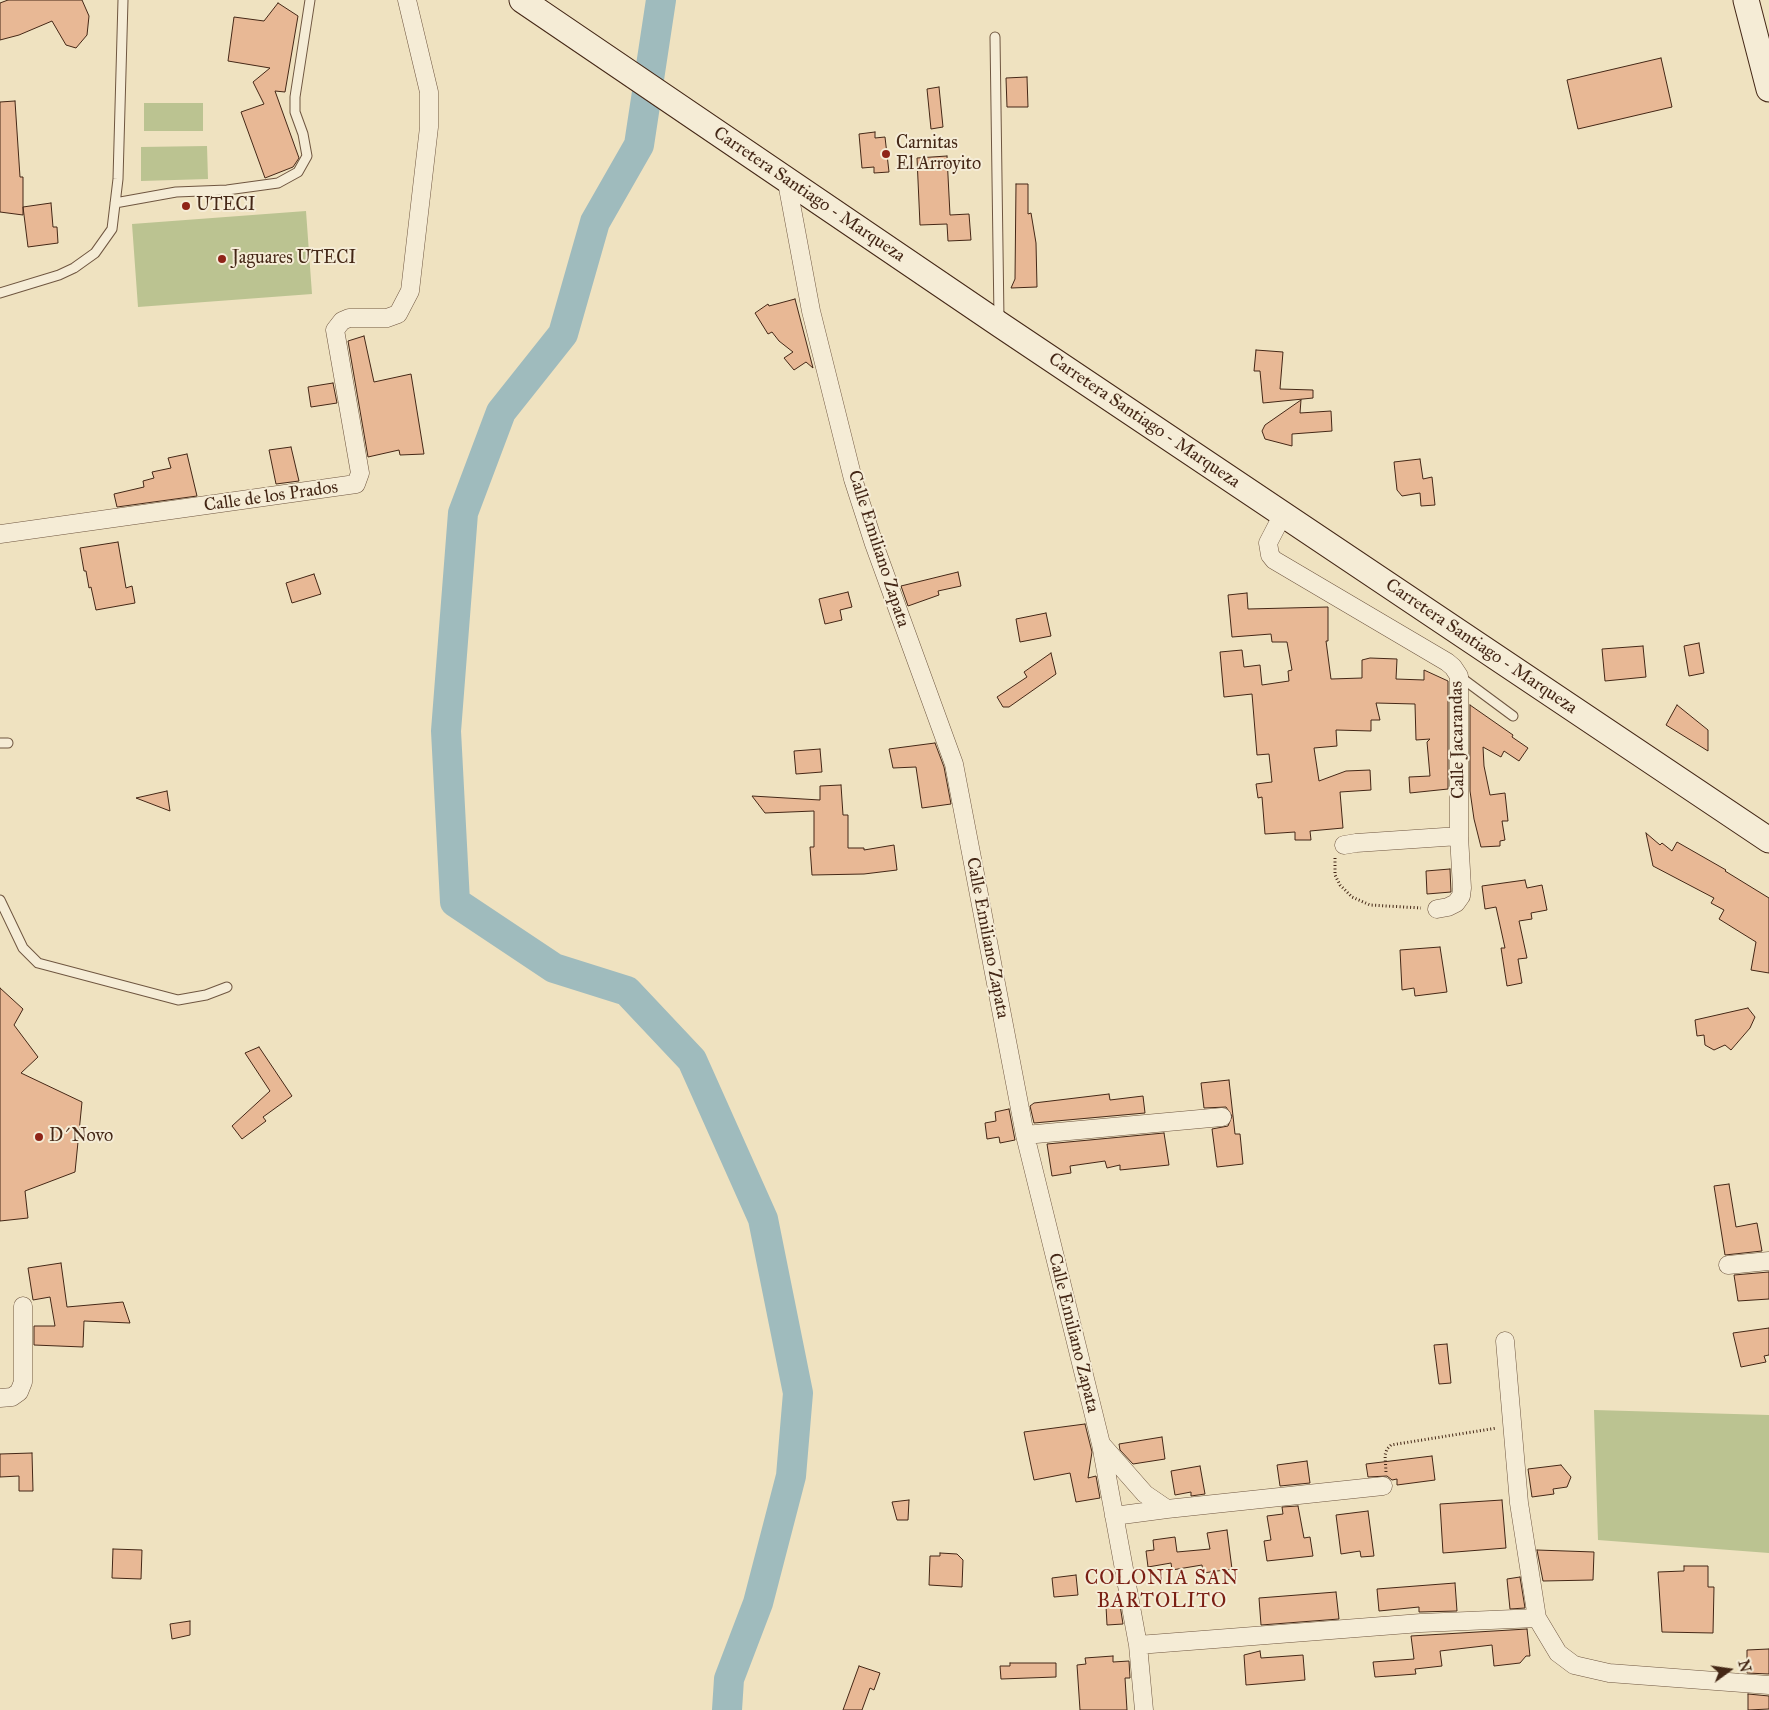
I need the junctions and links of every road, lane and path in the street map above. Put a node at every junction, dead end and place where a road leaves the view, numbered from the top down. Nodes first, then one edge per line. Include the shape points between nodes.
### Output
1 (123, 0) edge
2 (310, 0) edge
3 (407, 0) edge
4 (522, 0) edge
5 (1746, 0) edge
6 (548, 9) edge
7 (995, 37) dead end
8 (1763, 44) edge
9 (1769, 89) edge
10 (786, 177) junction
11 (115, 203) junction
12 (0, 293) edge
13 (999, 324) junction
14 (1283, 514) junction
15 (0, 534) edge
16 (1458, 676) junction
17 (1513, 716) dead end
18 (1460, 836) junction
19 (1769, 840) edge
20 (1344, 845) joint
21 (0, 900) edge
22 (1437, 909) joint
23 (228, 987) dead end
24 (1222, 1117) dead end
25 (1024, 1136) junction
26 (1769, 1261) edge
27 (1728, 1265) dead end
28 (23, 1306) dead end
29 (1505, 1341) dead end
30 (0, 1398) edge
31 (1512, 1425) junction
32 (1101, 1444) junction
33 (1384, 1486) joint
34 (1167, 1509) junction
35 (1114, 1516) junction
36 (1537, 1618) junction
37 (1138, 1645) junction
38 (1769, 1685) edge
39 (1144, 1710) edge

1 - 11 lane
2 - 11 lane via 295,97 295,112 307,156 298,172 278,183 176,192
3 - 15 street, Calle de los Prados via 429,101 429,127 410,291 398,314 387,318 349,318 335,330 360,473 356,484
4 - 6 main road, Carretera Santiago - Marqueza
5 - 8 main road
6 - 10 main road, Carretera Santiago - Marqueza via 597,51
7 - 13 lane
8 - 9 main road
10 - 13 main road, Carretera Santiago - Marqueza
10 - 25 street, Calle Emiliano Zapata via 810,312 853,479 954,764
11 - 12 lane via 112,228 95,253 58,275
13 - 14 main road, Carretera Santiago - Marqueza
14 - 16 street, Calle Jacarandas via 1268,543 1274,560 1447,662
14 - 19 main road, Carretera Santiago - Marqueza
16 - 17 lane
16 - 18 street, Calle Jacarandas
18 - 20 street
18 - 22 street, Calle Jacarandas via 1461,896 1456,903
20 - 22 path via 1337,851 1334,861 1335,875 1352,897 1370,905
21 - 23 lane via 23,948 44,966 178,1000
24 - 25 street
25 - 32 street, Calle Emiliano Zapata
26 - 27 street
28 - 30 street via 23,1382 19,1392 12,1397
29 - 31 street
31 - 33 path via 1391,1445 1386,1449
31 - 36 street via 1519,1503
32 - 34 street via 1145,1494
32 - 35 street, Calle Emiliano Zapata
33 - 34 street
34 - 35 street
35 - 37 street, Calle Emiliano Zapata
36 - 37 street via 1421,1623
36 - 38 street via 1558,1653 1574,1665 1609,1673
37 - 39 street, Calle Emiliano Zapata

